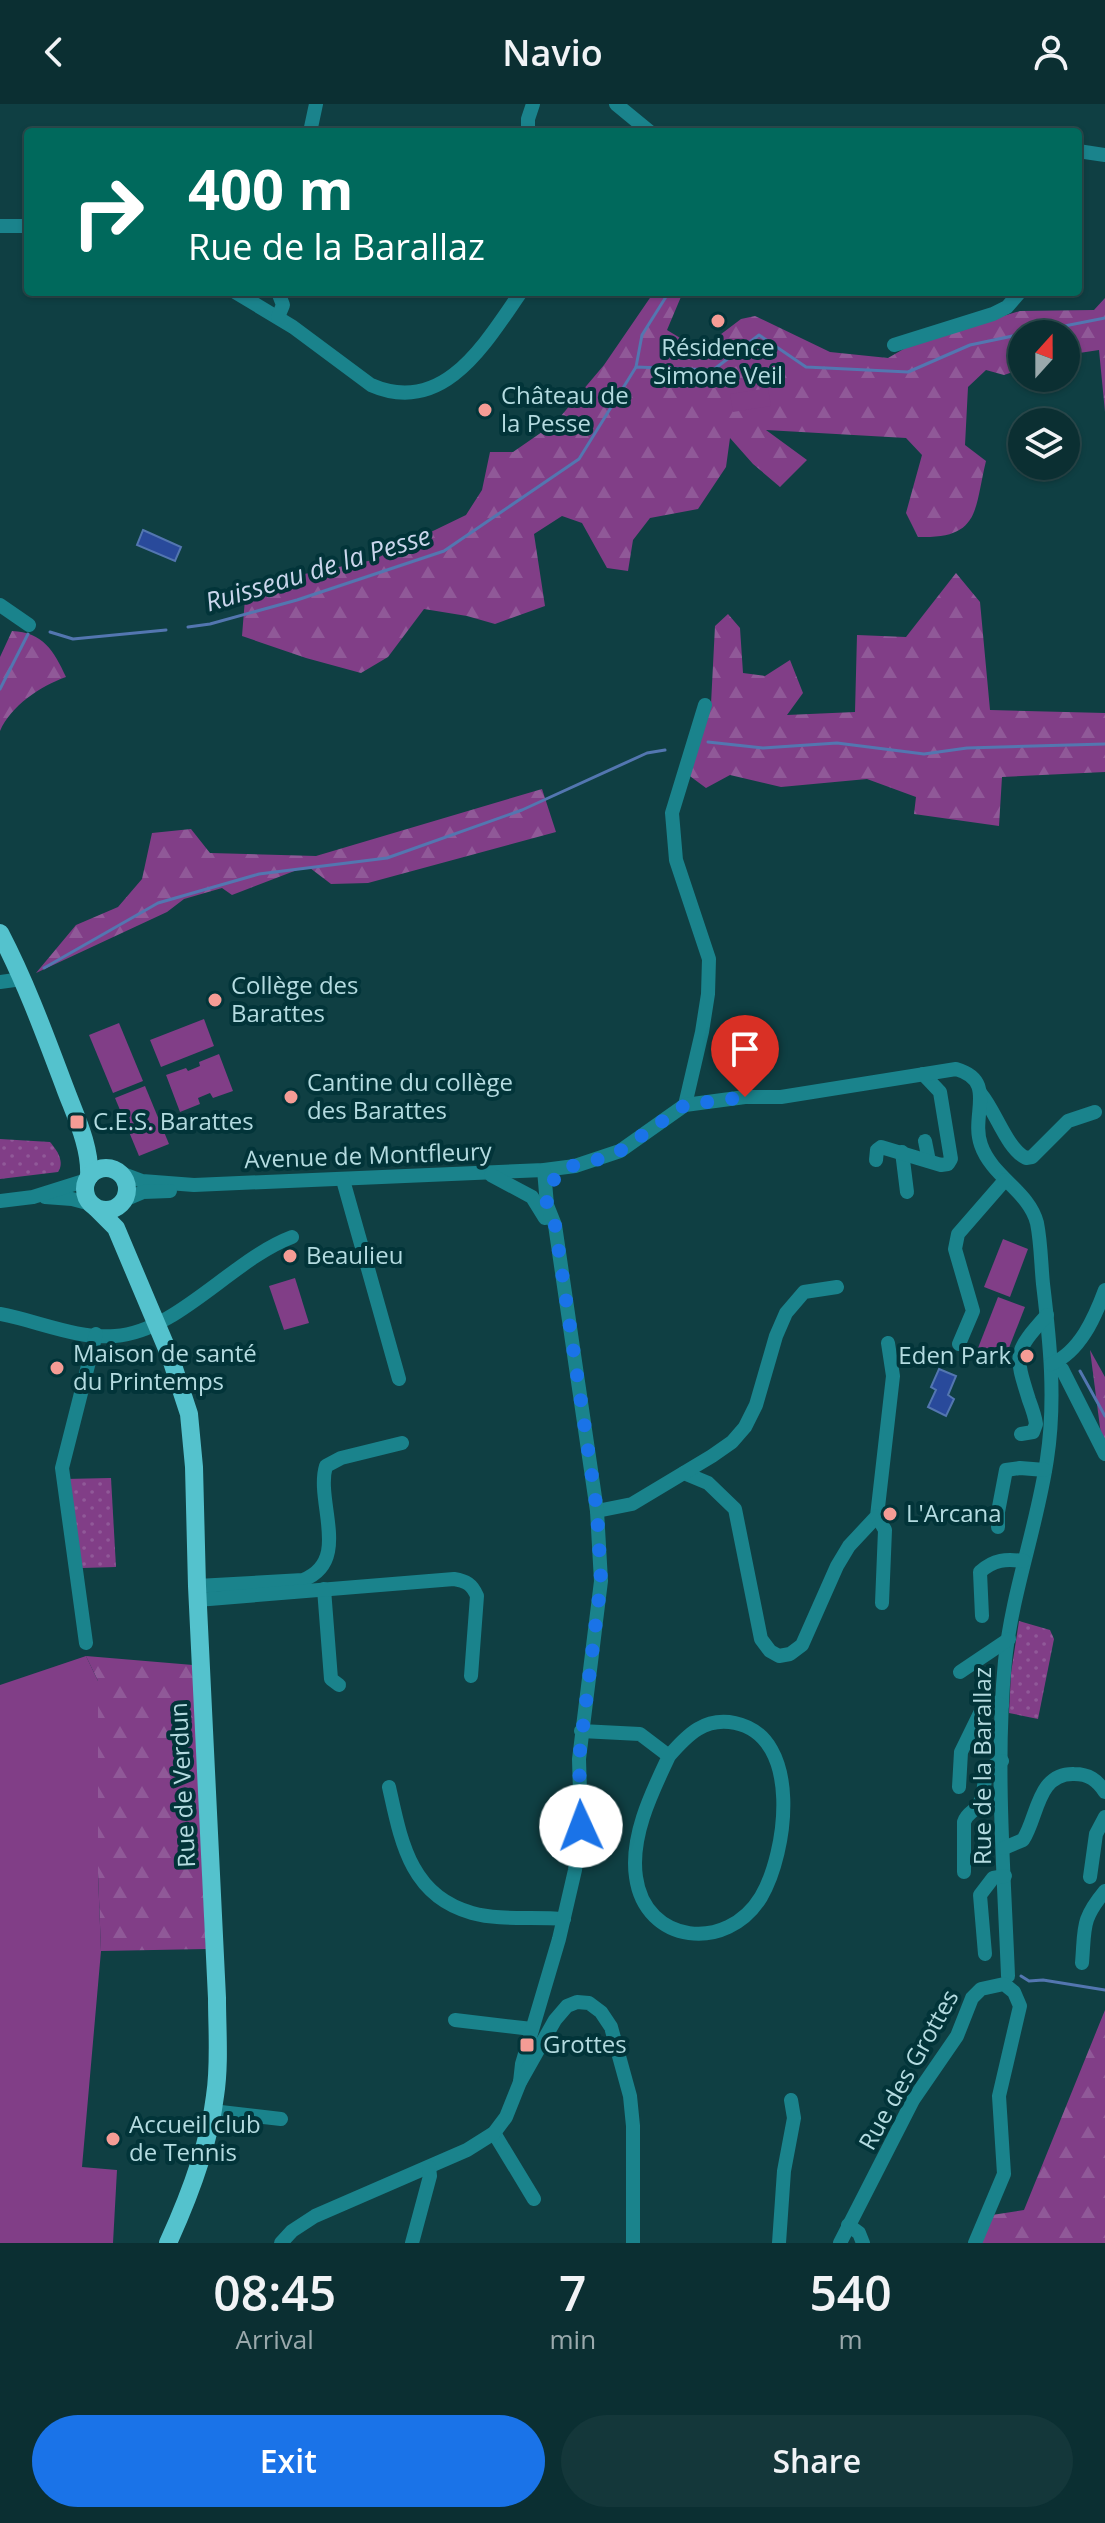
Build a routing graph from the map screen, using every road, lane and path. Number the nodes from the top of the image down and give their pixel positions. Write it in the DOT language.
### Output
graph roads {
  1 [pos="316,104"];
  2 [pos="616,104"];
  3 [pos="528,106"];
  4 [pos="311,128"];
  5 [pos="528,128"];
  6 [pos="645,128"];
  7 [pos="1082,152"];
  8 [pos="1105,157"];
  9 [pos="1082,160"];
  10 [pos="0,226"];
  11 [pos="24,226"];
  12 [pos="242,296"];
  13 [pos="280,296"];
  14 [pos="518,296"];
  15 [pos="1017,296"];
  16 [pos="278,317"];
  17 [pos="894,345"];
  18 [pos="0,605"];
  19 [pos="29,625"];
  20 [pos="705,705"];
  21 [pos="0,933"];
  22 [pos="22,979"];
  23 [pos="0,982"];
  24 [pos="923,1074"];
  25 [pos="981,1094"];
  26 [pos="685,1105"];
  27 [pos="73,1107"];
  28 [pos="1095,1112"];
  29 [pos="925,1141"];
  30 [pos="902,1152"];
  31 [pos="876,1160"];
  32 [pos="929,1161"];
  33 [pos="563,1168"];
  34 [pos="544,1170"];
  35 [pos="116,1171"];
  36 [pos="487,1173"];
  37 [pos="88,1178"];
  38 [pos="343,1180"];
  39 [pos="1005,1180"];
  40 [pos="194,1185"];
  41 [pos="907,1192"];
  42 [pos="539,1194"];
  43 [pos="33,1197"];
  44 [pos="0,1201"];
  45 [pos="122,1202"];
  46 [pos="93,1206"];
  47 [pos="292,1237"];
  48 [pos="837,1287"];
  49 [pos="1105,1290"];
  50 [pos="0,1314"];
  51 [pos="1047,1315"];
  52 [pos="156,1323"];
  53 [pos="96,1334"];
  54 [pos="888,1343"];
  55 [pos="959,1344"];
  56 [pos="1051,1364"];
  57 [pos="399,1379"];
  58 [pos="1021,1434"];
  59 [pos="402,1443"];
  60 [pos="1105,1454"];
  61 [pos="1045,1470"];
  62 [pos="684,1473"];
  63 [pos="597,1511"];
  64 [pos="877,1516"];
  65 [pos="998,1527"];
  66 [pos="1024,1561"];
  67 [pos="324,1589"];
  68 [pos="197,1593"];
  69 [pos="882,1603"];
  70 [pos="982,1616"];
  71 [pos="1009,1639"];
  72 [pos="86,1643"];
  73 [pos="960,1672"];
  74 [pos="471,1676"];
  75 [pos="339,1685"];
  76 [pos="1002,1705"];
  77 [pos="581,1731"];
  78 [pos="669,1756"];
  79 [pos="1002,1761"];
  80 [pos="389,1787"];
  81 [pos="959,1787"];
  82 [pos="1105,1792"];
  83 [pos="1105,1817"];
  84 [pos="1004,1848"];
  85 [pos="964,1872"];
  86 [pos="1005,1876"];
  87 [pos="1090,1877"];
  88 [pos="1105,1891"];
  89 [pos="564,1919"];
  90 [pos="985,1954"];
  91 [pos="1082,1963"];
  92 [pos="1008,1976"];
  93 [pos="455,2020"];
  94 [pos="532,2029"];
  95 [pos="520,2082"];
  96 [pos="791,2100"];
  97 [pos="212,2111"];
  98 [pos="281,2119"];
  99 [pos="494,2133"];
  100 [pos="429,2167"];
  101 [pos="534,2199"];
  102 [pos="848,2225"];
  103 [pos="168,2243"];
  104 [pos="281,2243"];
  105 [pos="412,2243"];
  106 [pos="633,2243"];
  107 [pos="779,2243"];
  108 [pos="840,2243"];
  109 [pos="863,2243"];
  110 [pos="975,2243"];
  1 -- 4 [label="street"];
  2 -- 6 [label="street"];
  3 -- 5 [label="street"];
  7 -- 8 [label="street"];
  8 -- 9 [label="street"];
  10 -- 11 [label="street"];
  12 -- 16 [label="street"];
  13 -- 16 [label="street"];
  14 -- 16 [label="street"];
  15 -- 17 [label="street"];
  18 -- 19 [label="street"];
  20 -- 26 [label="street"];
  21 -- 22 [label="main road"];
  22 -- 23 [label="street"];
  22 -- 27 [label="main road"];
  24 -- 25 [label="street"];
  24 -- 26 [label="street"];
  24 -- 32 [label="street"];
  25 -- 28 [label="street"];
  25 -- 39 [label="street, Rue de la Barallaz"];
  26 -- 33 [label="street"];
  27 -- 35 [label="main road"];
  27 -- 37 [label="main road"];
  29 -- 32 [label="street"];
  30 -- 31 [label="street"];
  30 -- 32 [label="street"];
  30 -- 41 [label="street"];
  33 -- 34 [label="street"];
  33 -- 42 [label="street"];
  34 -- 36 [label="street, Avenue de Montfleury"];
  34 -- 42 [label="street"];
  35 -- 37 [label="main road"];
  35 -- 40 [label="street, Avenue de Montfleury"];
  35 -- 45 [label="main road"];
  36 -- 38 [label="street, Avenue de Montfleury"];
  36 -- 42 [label="street"];
  37 -- 43 [label="street"];
  37 -- 46 [label="main road"];
  38 -- 40 [label="street, Avenue de Montfleury"];
  38 -- 57 [label="street"];
  39 -- 51 [label="street, Rue de la Barallaz"];
  39 -- 55 [label="street"];
  40 -- 45 [label="street, Avenue de Montfleury"];
  42 -- 63 [label="street"];
  43 -- 44 [label="street"];
  43 -- 46 [label="street"];
  45 -- 46 [label="main road"];
  45 -- 52 [label="main road, Rue de Verdun"];
  46 -- 52 [label="main road, Rue de Verdun"];
  47 -- 52 [label="street"];
  48 -- 62 [label="street"];
  49 -- 56 [label="street"];
  50 -- 53 [label="street"];
  51 -- 56 [label="street, Rue de la Barallaz"];
  51 -- 58 [label="street"];
  52 -- 53 [label="street"];
  52 -- 68 [label="main road, Rue de Verdun"];
  53 -- 72 [label="street"];
  54 -- 64 [label="street"];
  56 -- 60 [label="street"];
  56 -- 61 [label="street, Rue de la Barallaz"];
  59 -- 68 [label="street"];
  61 -- 65 [label="street"];
  61 -- 66 [label="street, Rue de la Barallaz"];
  62 -- 63 [label="street"];
  62 -- 64 [label="street"];
  63 -- 77 [label="street"];
  64 -- 69 [label="street"];
  66 -- 70 [label="street"];
  66 -- 71 [label="street, Rue de la Barallaz"];
  67 -- 68 [label="street"];
  67 -- 74 [label="street"];
  67 -- 75 [label="street"];
  68 -- 97 [label="main road, Rue de Verdun"];
  71 -- 73 [label="street"];
  71 -- 76 [label="street, Rue de la Barallaz"];
  76 -- 79 [label="street, Rue de la Barallaz"];
  76 -- 81 [label="street"];
  77 -- 78 [label="street"];
  77 -- 89 [label="street"];
  78 -- 78 [label="street"];
  79 -- 84 [label="street, Rue de la Barallaz"];
  79 -- 85 [label="street"];
  80 -- 89 [label="street"];
  82 -- 84 [label="street"];
  83 -- 87 [label="street"];
  84 -- 86 [label="street, Rue de la Barallaz"];
  86 -- 90 [label="street"];
  86 -- 92 [label="street, Rue de la Barallaz"];
  88 -- 91 [label="street"];
  89 -- 94 [label="street"];
  93 -- 94 [label="street"];
  94 -- 95 [label="street"];
  95 -- 99 [label="street"];
  95 -- 106 [label="street"];
  96 -- 107 [label="street"];
  97 -- 98 [label="street"];
  97 -- 103 [label="main road, Rue de Verdun"];
  99 -- 100 [label="street"];
  99 -- 101 [label="street"];
  100 -- 104 [label="street"];
  100 -- 105 [label="street"];
  102 -- 108 [label="street, Rue des Grottes"];
  102 -- 109 [label="street"];
  102 -- 110 [label="street, Rue des Grottes"];
}
